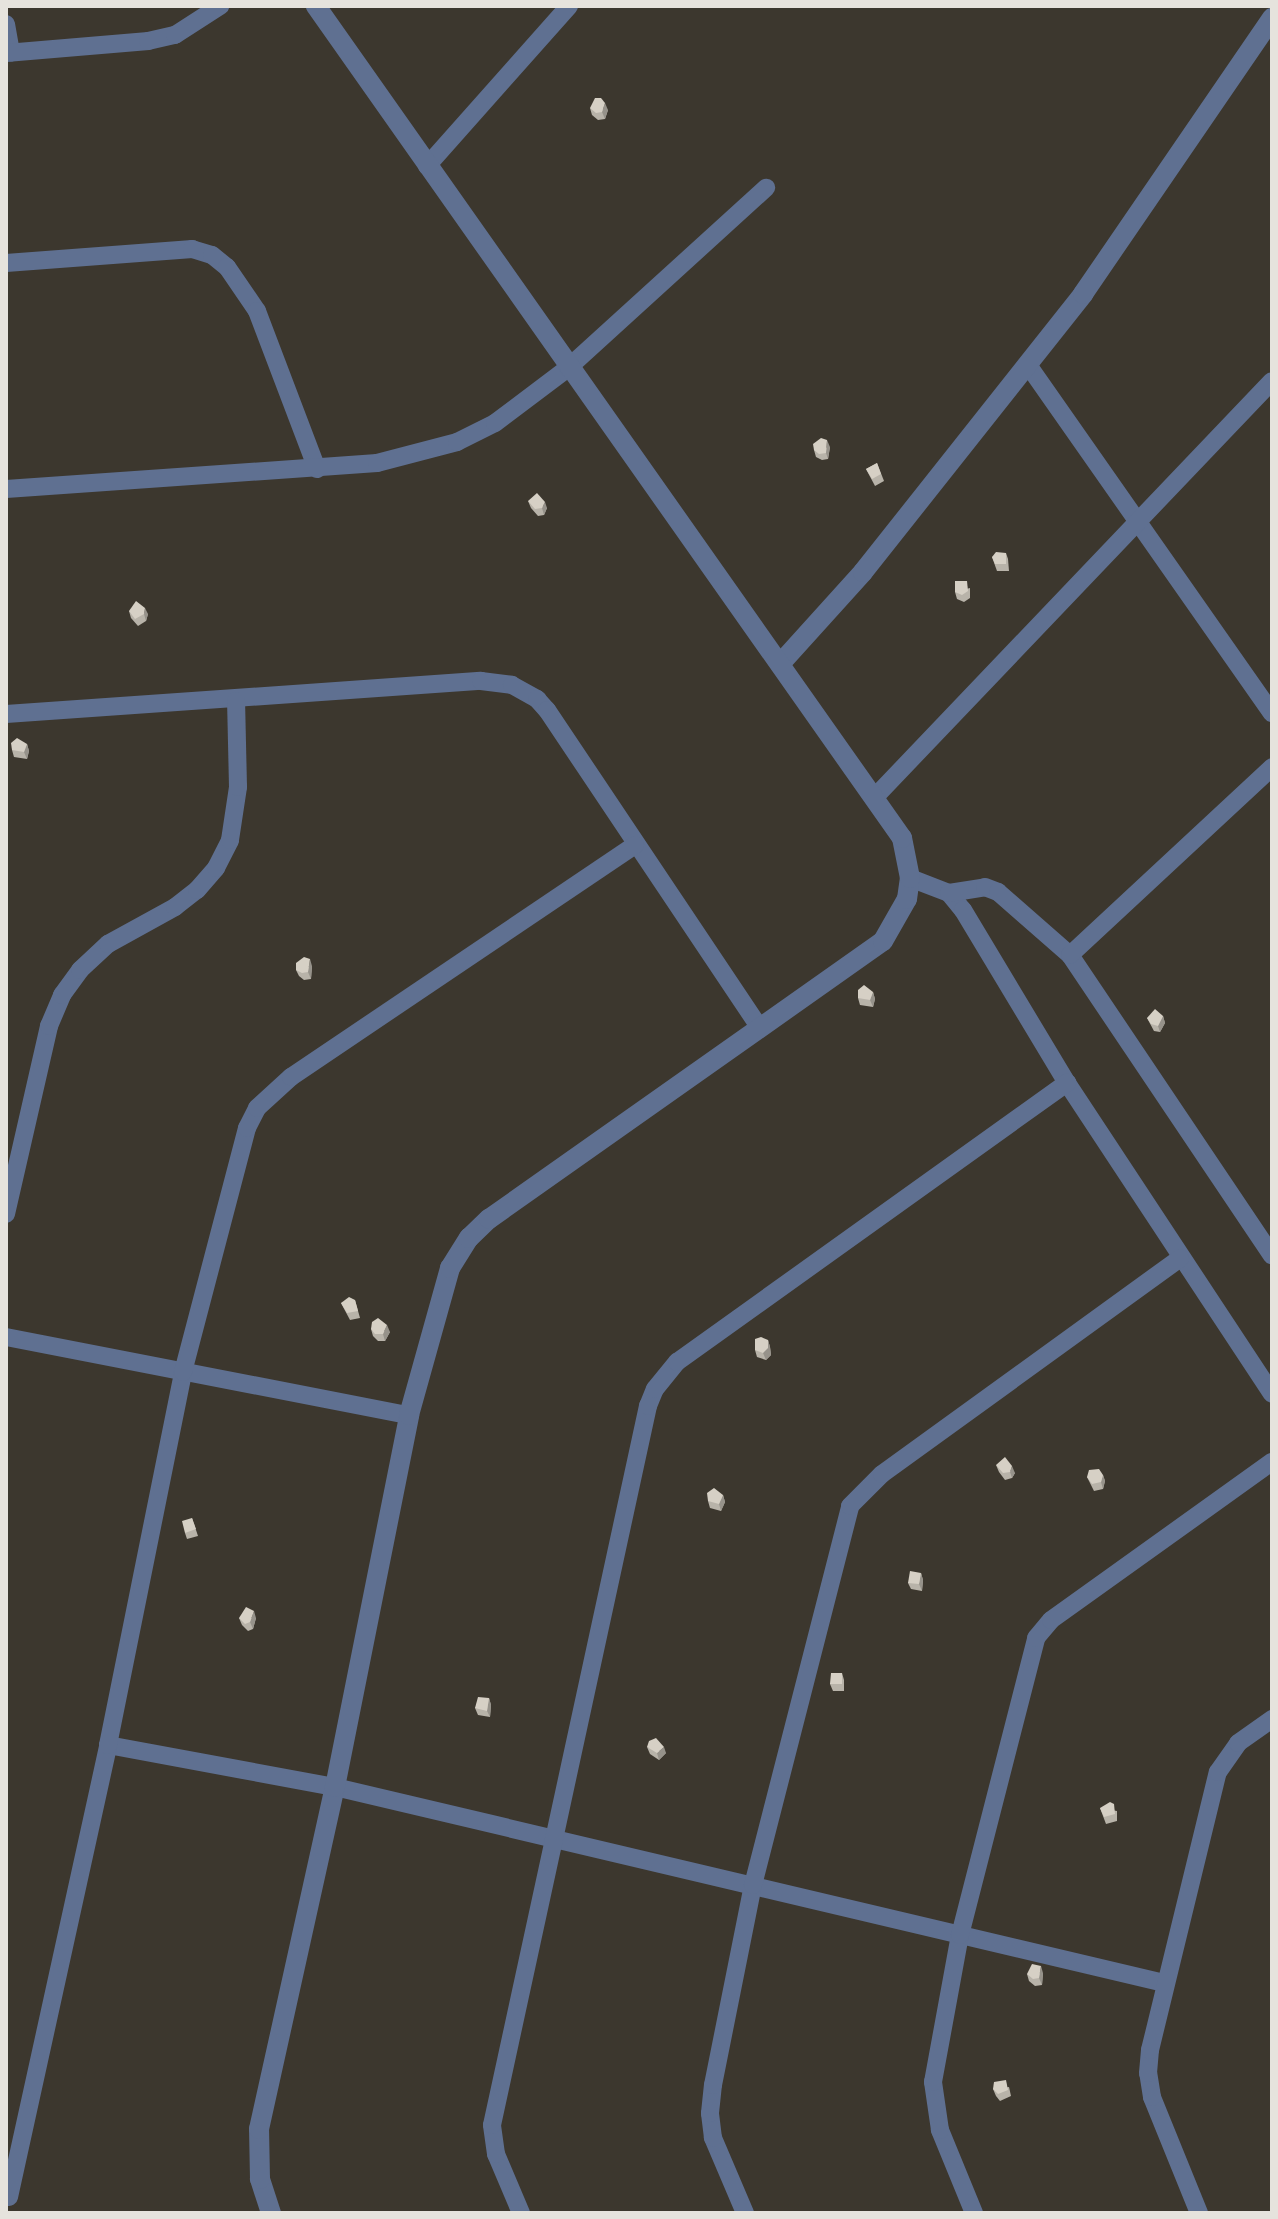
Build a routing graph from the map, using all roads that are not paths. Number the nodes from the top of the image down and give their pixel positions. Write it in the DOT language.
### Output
graph roads {
  1 [pos="220,6"];
  2 [pos="316,6"];
  3 [pos="569,6"];
  4 [pos="1272,18"];
  5 [pos="6,24"];
  6 [pos="8,53"];
  7 [pos="427,166"];
  8 [pos="766,188"];
  9 [pos="6,263"];
  10 [pos="1028,365"];
  11 [pos="568,368"];
  12 [pos="1272,381"];
  13 [pos="317,469"];
  14 [pos="6,489"];
  15 [pos="1138,524"];
  16 [pos="780,664"];
  17 [pos="236,701"];
  18 [pos="1272,713"];
  19 [pos="6,714"];
  20 [pos="1272,767"];
  21 [pos="874,798"];
  22 [pos="635,845"];
  23 [pos="910,878"];
  24 [pos="949,893"];
  25 [pos="1070,955"];
  26 [pos="760,1028"];
  27 [pos="1067,1083"];
  28 [pos="6,1214"];
  29 [pos="1272,1256"];
  30 [pos="1180,1258"];
  31 [pos="6,1337"];
  32 [pos="183,1372"];
  33 [pos="1272,1394"];
  34 [pos="409,1415"];
  35 [pos="1272,1462"];
  36 [pos="1272,1719"];
  37 [pos="108,1745"];
  38 [pos="335,1787"];
  39 [pos="553,1840"];
  40 [pos="753,1885"];
  41 [pos="960,1935"];
  42 [pos="1164,1983"];
  43 [pos="8,2196"];
  44 [pos="22,2213"];
  45 [pos="271,2213"];
  46 [pos="521,2213"];
  47 [pos="745,2213"];
  48 [pos="974,2213"];
  49 [pos="1199,2213"];
  1 -- 6 [label="street"];
  2 -- 7 [label="street"];
  3 -- 7 [label="street"];
  4 -- 10 [label="street"];
  5 -- 6 [label="street"];
  7 -- 11 [label="street"];
  8 -- 11 [label="street"];
  9 -- 13 [label="street"];
  10 -- 15 [label="street"];
  10 -- 16 [label="street"];
  11 -- 13 [label="street"];
  11 -- 16 [label="street"];
  12 -- 15 [label="street"];
  13 -- 14 [label="street"];
  15 -- 18 [label="street"];
  15 -- 21 [label="street"];
  16 -- 21 [label="street"];
  17 -- 19 [label="street"];
  17 -- 22 [label="street"];
  17 -- 28 [label="street"];
  20 -- 25 [label="street"];
  21 -- 23 [label="street"];
  22 -- 26 [label="street"];
  22 -- 32 [label="street"];
  23 -- 24 [label="street"];
  23 -- 26 [label="street"];
  24 -- 25 [label="street"];
  24 -- 27 [label="street"];
  25 -- 29 [label="street"];
  26 -- 34 [label="street"];
  27 -- 30 [label="street"];
  27 -- 39 [label="street"];
  30 -- 33 [label="street"];
  30 -- 40 [label="street"];
  31 -- 32 [label="street"];
  32 -- 34 [label="street"];
  32 -- 37 [label="street"];
  34 -- 38 [label="street"];
  35 -- 41 [label="street"];
  36 -- 42 [label="street"];
  37 -- 38 [label="street"];
  37 -- 43 [label="street"];
  38 -- 39 [label="street"];
  38 -- 45 [label="street"];
  39 -- 40 [label="street"];
  39 -- 46 [label="street"];
  40 -- 41 [label="street"];
  40 -- 47 [label="street"];
  41 -- 42 [label="street"];
  41 -- 48 [label="street"];
  42 -- 49 [label="street"];
  43 -- 44 [label="street"];
}
